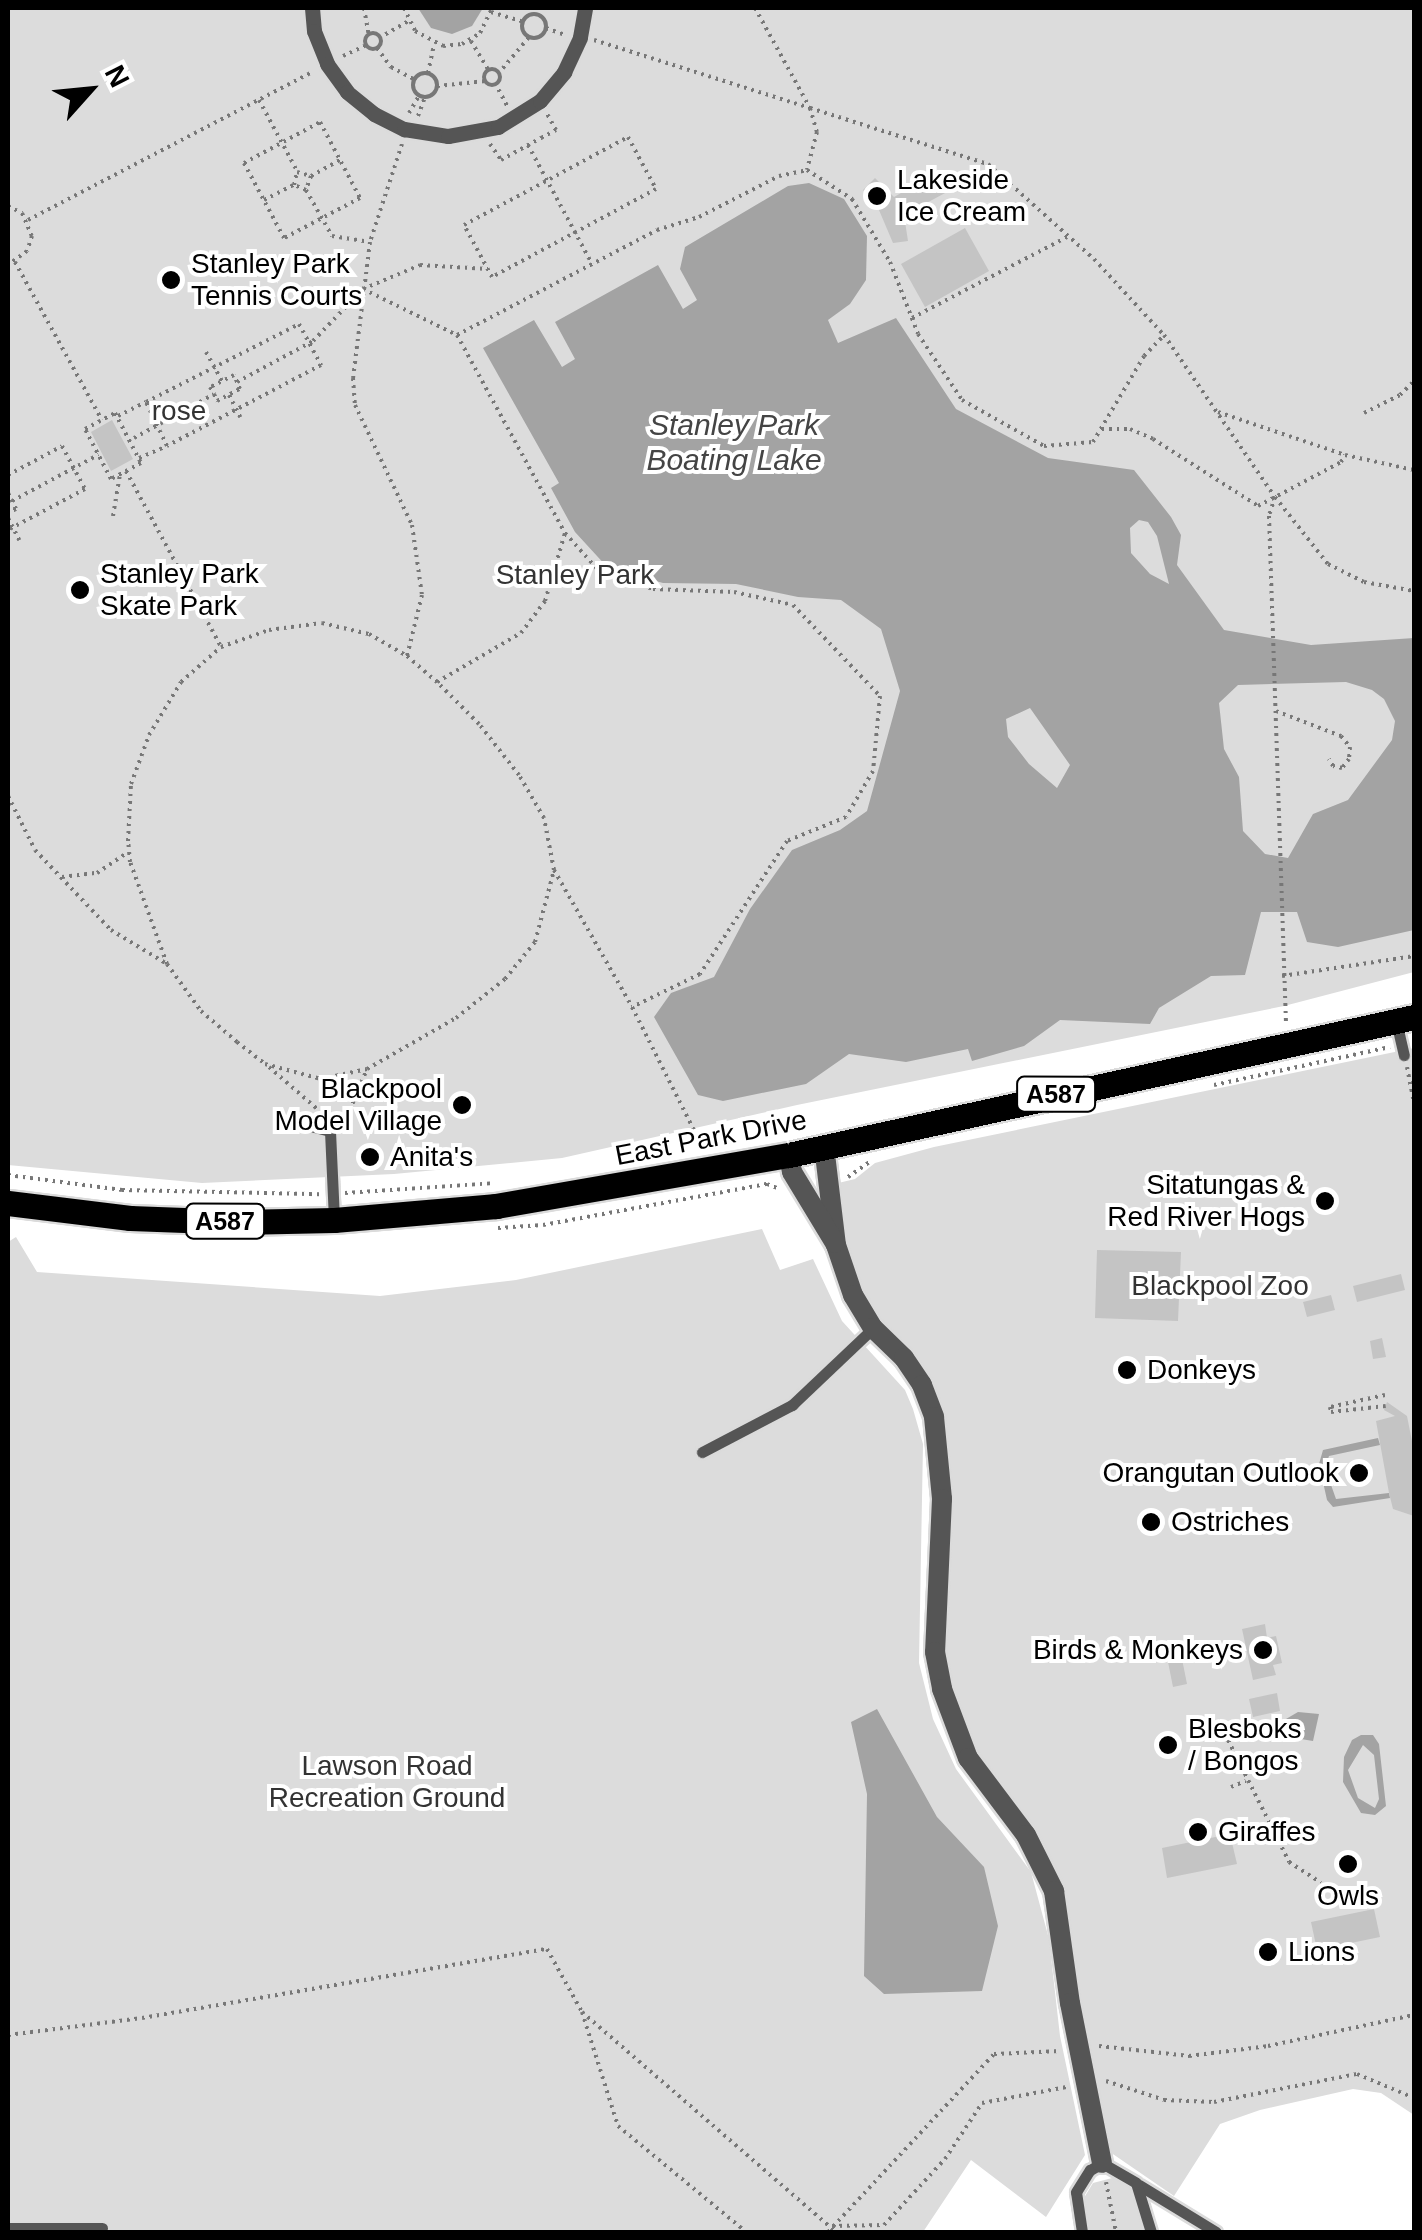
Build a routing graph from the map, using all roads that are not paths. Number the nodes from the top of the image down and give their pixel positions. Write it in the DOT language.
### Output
graph roads {
  1 [pos="312,8"];
  2 [pos="584,8"];
  3 [pos="1405,1018"];
  4 [pos="1399,1051"];
  5 [pos="294,1122"];
  6 [pos="824,1146"];
  7 [pos="788,1155"];
  8 [pos="8,1203"];
  9 [pos="334,1220"];
  10 [pos="836,1245"];
  11 [pos="873,1328"];
  12 [pos="702,1452"];
  13 [pos="1102,2163"];
  14 [pos="1136,2183"];
  15 [pos="8,2228"];
  16 [pos="102,2228"];
  17 [pos="1082,2232"];
  18 [pos="1151,2232"];
  19 [pos="1216,2232"];
  1 -- 2 [label="street"];
  3 -- 4 [label="lane"];
  3 -- 6 [label="main road, East Park Drive / A587"];
  5 -- 9 [label="lane"];
  6 -- 7 [label="main road, East Park Drive / A587"];
  6 -- 10 [label="street"];
  7 -- 9 [label="main road, East Park Drive / A587"];
  7 -- 10 [label="street"];
  8 -- 9 [label="main road, East Park Drive / A587"];
  10 -- 11 [label="street"];
  11 -- 12 [label="lane"];
  11 -- 13 [label="street"];
  13 -- 14 [label="lane"];
  13 -- 17 [label="lane"];
  14 -- 18 [label="lane"];
  14 -- 19 [label="lane"];
  15 -- 16 [label="lane"];
}
